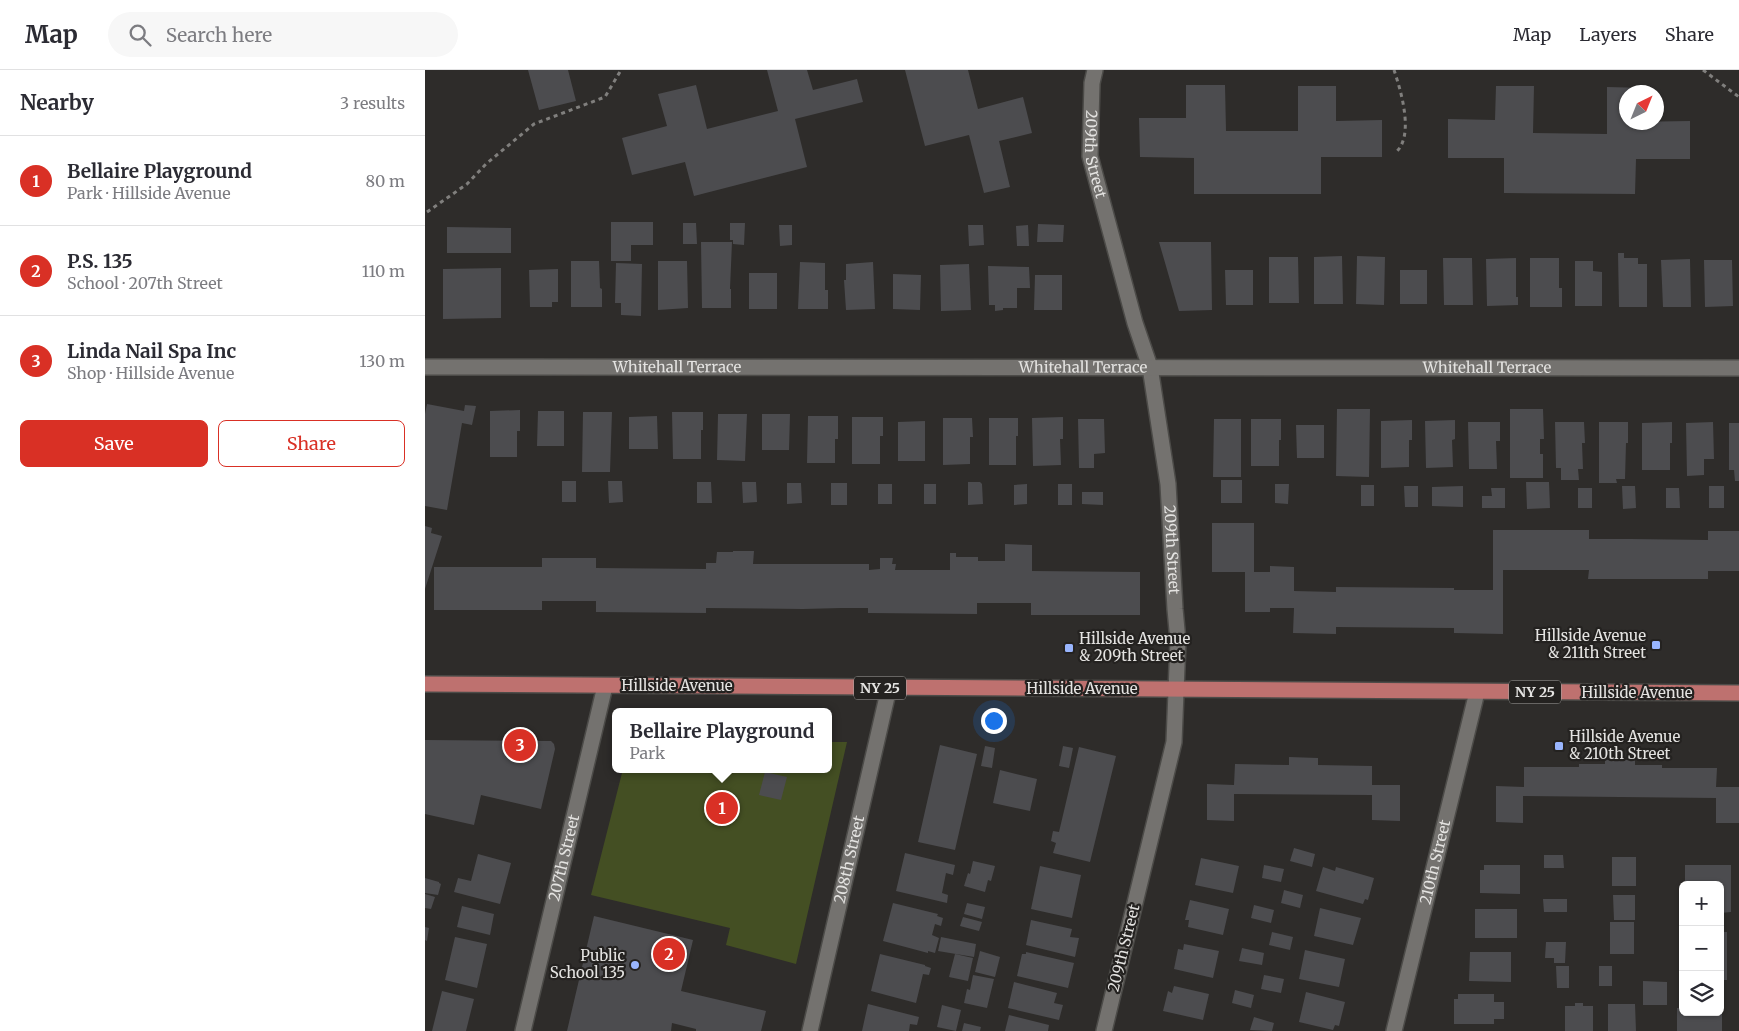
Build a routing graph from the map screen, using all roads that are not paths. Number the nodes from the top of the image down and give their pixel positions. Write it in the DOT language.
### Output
graph roads {
  1 [pos="1095,70"];
  2 [pos="425,367"];
  3 [pos="1150,367"];
  4 [pos="1739,368"];
  5 [pos="425,684"];
  6 [pos="605,686"];
  7 [pos="889,688"];
  8 [pos="1175,690"];
  9 [pos="1477,692"];
  10 [pos="1739,693"];
  11 [pos="523,1031"];
  12 [pos="810,1031"];
  13 [pos="1104,1031"];
  14 [pos="1394,1031"];
  1 -- 3 [label="street, 209th Street"];
  2 -- 3 [label="street, Whitehall Terrace"];
  3 -- 4 [label="street, Whitehall Terrace"];
  3 -- 8 [label="street, 209th Street"];
  5 -- 6 [label="main road, Hillside Avenue / NY 25"];
  6 -- 7 [label="main road, Hillside Avenue / NY 25"];
  6 -- 11 [label="street, 207th Street"];
  7 -- 8 [label="main road, Hillside Avenue / NY 25"];
  7 -- 12 [label="street, 208th Street"];
  8 -- 9 [label="main road, Hillside Avenue / NY 25"];
  8 -- 13 [label="street, 209th Street"];
  9 -- 10 [label="main road, Hillside Avenue / NY 25"];
  9 -- 14 [label="street, 210th Street"];
}
